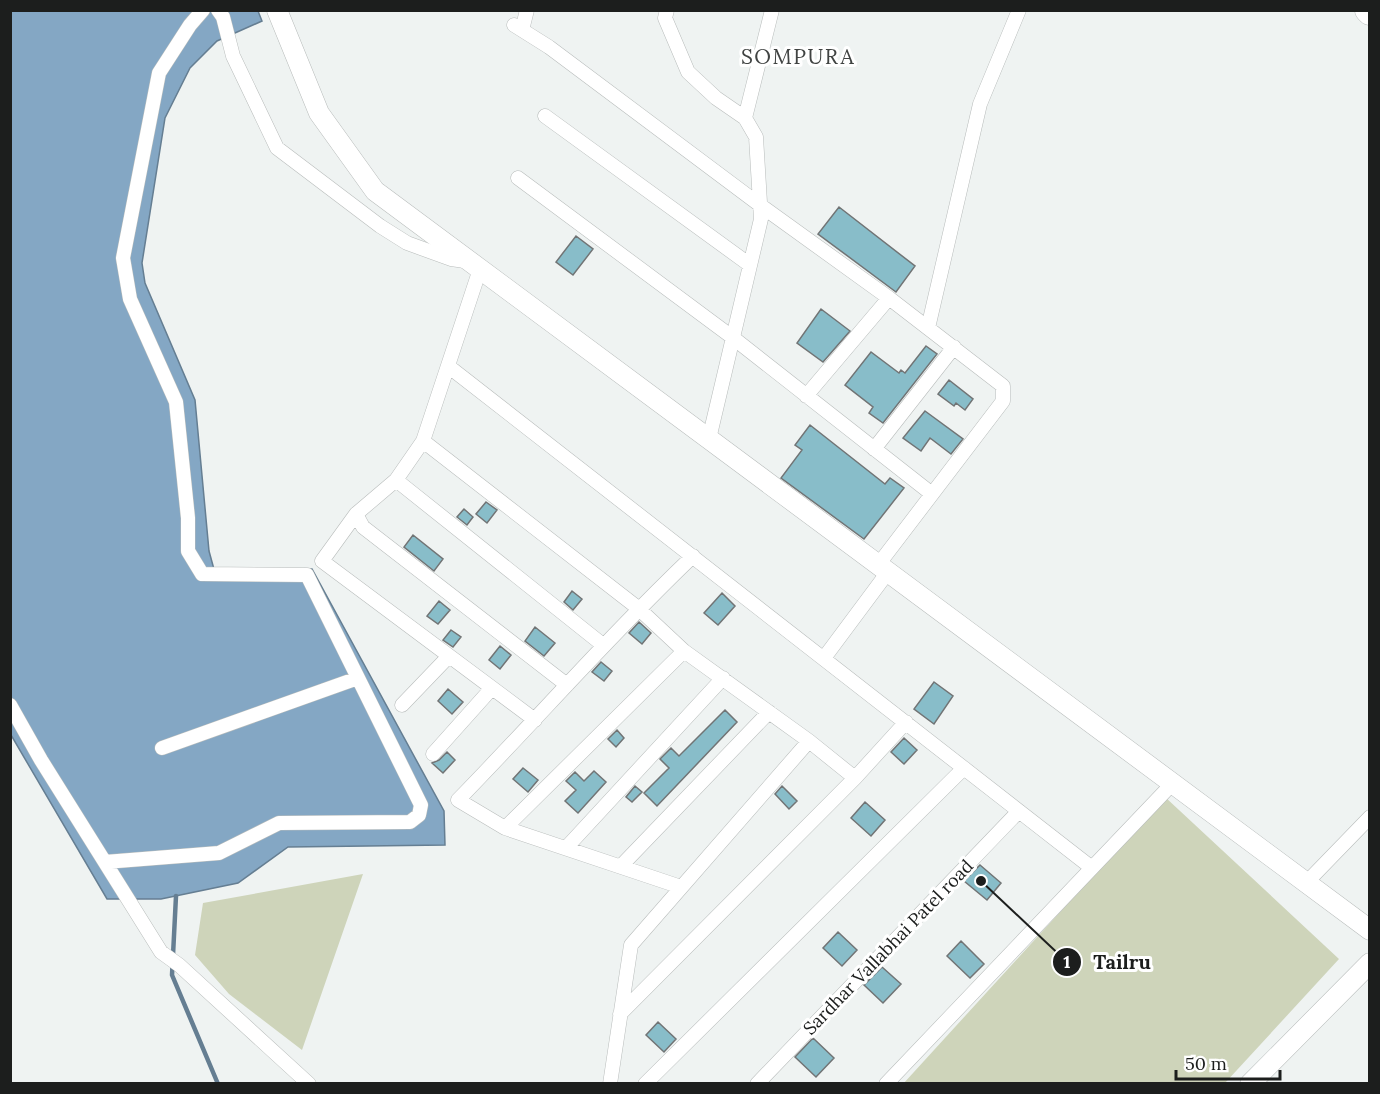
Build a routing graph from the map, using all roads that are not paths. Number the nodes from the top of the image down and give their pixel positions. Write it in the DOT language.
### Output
graph roads {
  1 [pos="203,10"];
  2 [pos="218,10"];
  3 [pos="277,10"];
  4 [pos="527,10"];
  5 [pos="667,10"];
  6 [pos="772,10"];
  7 [pos="1018,12"];
  8 [pos="545,116"];
  9 [pos="745,118"];
  10 [pos="518,178"];
  11 [pos="760,205"];
  12 [pos="475,265"];
  13 [pos="750,265"];
  14 [pos="890,298"];
  15 [pos="928,328"];
  16 [pos="732,337"];
  17 [pos="954,347"];
  18 [pos="448,366"];
  19 [pos="806,396"];
  20 [pos="710,440"];
  21 [pos="423,441"];
  22 [pos="874,449"];
  23 [pos="396,480"];
  24 [pos="932,494"];
  25 [pos="356,514"];
  26 [pos="693,556"];
  27 [pos="883,569"];
  28 [pos="638,608"];
  29 [pos="603,645"];
  30 [pos="684,651"];
  31 [pos="448,656"];
  32 [pos="824,658"];
  33 [pos="358,678"];
  34 [pos="723,678"];
  35 [pos="567,685"];
  36 [pos="492,688"];
  37 [pos="10,705"];
  38 [pos="402,705"];
  39 [pos="769,712"];
  40 [pos="535,720"];
  41 [pos="906,722"];
  42 [pos="809,741"];
  43 [pos="162,748"];
  44 [pos="433,754"];
  45 [pos="964,768"];
  46 [pos="855,778"];
  47 [pos="1172,784"];
  48 [pos="1019,811"];
  49 [pos="1370,817"];
  50 [pos="505,828"];
  51 [pos="566,848"];
  52 [pos="105,862"];
  53 [pos="621,866"];
  54 [pos="1092,868"];
  55 [pos="1306,883"];
  56 [pos="681,887"];
  57 [pos="1370,930"];
  58 [pos="1370,963"];
  59 [pos="620,1014"];
  60 [pos="309,1083"];
  61 [pos="610,1083"];
  62 [pos="645,1083"];
  63 [pos="757,1083"];
  64 [pos="886,1083"];
  65 [pos="1251,1083"];
  1 -- 33 [label="street"];
  2 -- 12 [label="street"];
  3 -- 12 [label="street"];
  4 -- 11 [label="street"];
  5 -- 9 [label="street"];
  6 -- 9 [label="street"];
  7 -- 15 [label="street"];
  8 -- 13 [label="street"];
  9 -- 11 [label="street"];
  10 -- 16 [label="street"];
  11 -- 13 [label="street"];
  11 -- 14 [label="street"];
  12 -- 18 [label="street"];
  12 -- 20 [label="street"];
  13 -- 16 [label="street"];
  14 -- 15 [label="street"];
  14 -- 19 [label="street"];
  15 -- 17 [label="street"];
  16 -- 19 [label="street"];
  16 -- 20 [label="street"];
  17 -- 22 [label="street"];
  17 -- 24 [label="street"];
  18 -- 21 [label="street"];
  18 -- 26 [label="street"];
  19 -- 22 [label="street"];
  20 -- 27 [label="street"];
  21 -- 23 [label="street"];
  21 -- 28 [label="street"];
  22 -- 24 [label="street"];
  23 -- 25 [label="street"];
  23 -- 29 [label="street"];
  24 -- 27 [label="street"];
  25 -- 31 [label="street"];
  25 -- 35 [label="street"];
  26 -- 28 [label="street"];
  26 -- 32 [label="street"];
  27 -- 32 [label="street"];
  27 -- 47 [label="street"];
  28 -- 29 [label="street"];
  28 -- 30 [label="street"];
  29 -- 35 [label="street"];
  30 -- 34 [label="street"];
  30 -- 50 [label="street"];
  31 -- 36 [label="street"];
  31 -- 38 [label="street"];
  32 -- 41 [label="street"];
  33 -- 43 [label="street"];
  33 -- 52 [label="street"];
  34 -- 39 [label="street"];
  34 -- 51 [label="street"];
  35 -- 40 [label="street"];
  36 -- 40 [label="street"];
  36 -- 44 [label="street"];
  37 -- 52 [label="street"];
  39 -- 42 [label="street"];
  39 -- 53 [label="street"];
  40 -- 50 [label="street"];
  41 -- 45 [label="street"];
  41 -- 46 [label="street"];
  42 -- 46 [label="street"];
  42 -- 56 [label="street"];
  45 -- 48 [label="street"];
  45 -- 62 [label="street"];
  46 -- 59 [label="street"];
  47 -- 54 [label="street"];
  47 -- 55 [label="street"];
  48 -- 54 [label="street"];
  48 -- 63 [label="street, Sardhar Vallabhai Patel road"];
  49 -- 55 [label="street"];
  50 -- 51 [label="street"];
  51 -- 53 [label="street"];
  52 -- 60 [label="street"];
  53 -- 56 [label="street"];
  54 -- 64 [label="street"];
  55 -- 57 [label="street"];
  56 -- 59 [label="street"];
  58 -- 65 [label="street"];
  59 -- 61 [label="street"];
}
